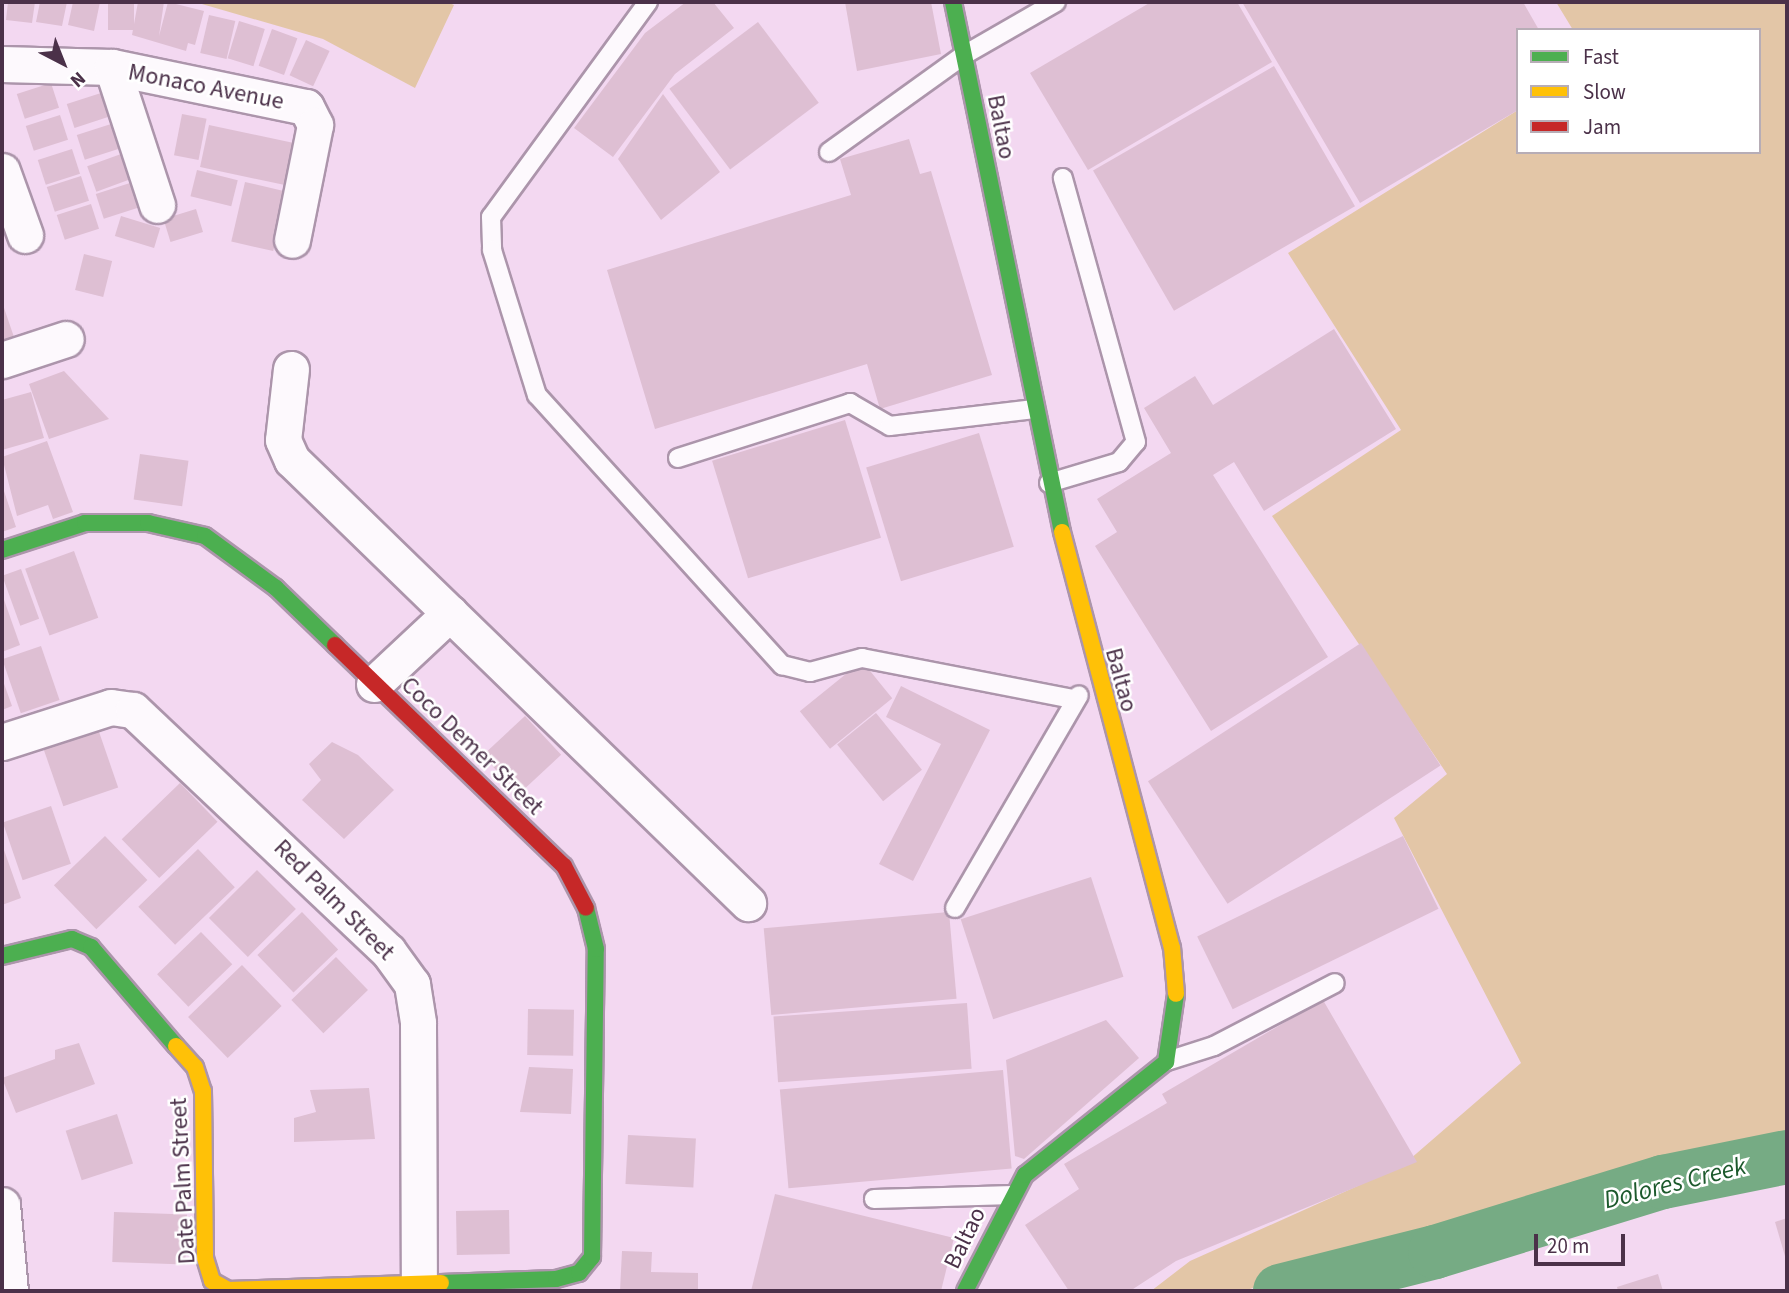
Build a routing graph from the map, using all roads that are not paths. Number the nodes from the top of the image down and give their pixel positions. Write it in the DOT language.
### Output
graph roads {
  1 [pos="648,2"];
  2 [pos="953,2"];
  3 [pos="1056,2"];
  4 [pos="964,55"];
  5 [pos="2,64"];
  6 [pos="111,68"];
  7 [pos="829,152"];
  8 [pos="2,171"];
  9 [pos="1063,178"];
  10 [pos="157,205"];
  11 [pos="24,235"];
  12 [pos="292,240"];
  13 [pos="66,339"];
  14 [pos="2,360"];
  15 [pos="291,369"];
  16 [pos="1034,409"];
  17 [pos="678,458"];
  18 [pos="1049,483"];
  19 [pos="2,550"];
  20 [pos="450,613"];
  21 [pos="374,684"];
  22 [pos="1098,685"];
  23 [pos="1072,699"];
  24 [pos="2,742"];
  25 [pos="748,903"];
  26 [pos="956,908"];
  27 [pos="2,956"];
  28 [pos="1335,984"];
  29 [pos="1166,1062"];
  30 [pos="1013,1195"];
  31 [pos="874,1199"];
  32 [pos="2,1205"];
  33 [pos="592,1257"];
  34 [pos="419,1282"];
  35 [pos="7,1287"];
  36 [pos="965,1291"];
  1 -- 23 [label="lane"];
  2 -- 4 [label="street, Baltao"];
  3 -- 4 [label="lane"];
  4 -- 7 [label="lane"];
  4 -- 16 [label="street, Baltao"];
  5 -- 6 [label="street, Monaco Avenue"];
  6 -- 10 [label="street"];
  6 -- 12 [label="street, Monaco Avenue"];
  8 -- 11 [label="street"];
  9 -- 18 [label="lane"];
  13 -- 14 [label="street"];
  15 -- 20 [label="street"];
  16 -- 17 [label="lane"];
  16 -- 18 [label="street, Baltao"];
  18 -- 22 [label="street, Baltao"];
  19 -- 21 [label="street, Coco Demer Street"];
  20 -- 21 [label="street"];
  20 -- 25 [label="street"];
  21 -- 33 [label="street, Coco Demer Street"];
  22 -- 23 [label="lane"];
  22 -- 29 [label="street, Baltao"];
  23 -- 26 [label="lane"];
  24 -- 34 [label="street, Red Palm Street"];
  27 -- 34 [label="street, Date Palm Street"];
  28 -- 29 [label="lane"];
  29 -- 30 [label="street, Baltao"];
  30 -- 31 [label="lane"];
  30 -- 36 [label="street, Baltao"];
  32 -- 35 [label="street"];
  33 -- 34 [label="street, Date Palm Street"];
}
